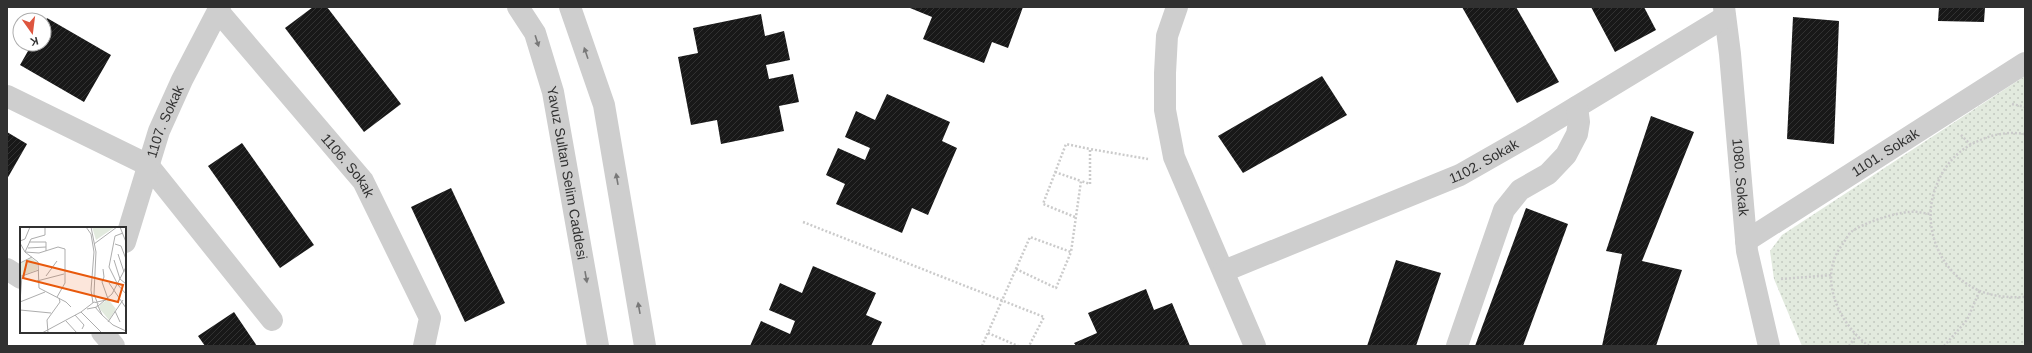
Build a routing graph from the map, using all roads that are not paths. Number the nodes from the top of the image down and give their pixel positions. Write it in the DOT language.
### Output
graph roads {
  1 [pos="518,7"];
  2 [pos="570,7"];
  3 [pos="1177,7"];
  4 [pos="219,9"];
  5 [pos="1725,12"];
  6 [pos="2025,63"];
  7 [pos="7,96"];
  8 [pos="1577,107"];
  9 [pos="148,165"];
  10 [pos="126,239"];
  11 [pos="1746,241"];
  12 [pos="7,268"];
  13 [pos="1224,271"];
  14 [pos="20,277"];
  15 [pos="272,320"];
  16 [pos="102,333"];
  17 [pos="103,333"];
  18 [pos="98,346"];
  19 [pos="114,346"];
  20 [pos="424,346"];
  21 [pos="598,346"];
  22 [pos="645,346"];
  23 [pos="1255,346"];
  24 [pos="1457,346"];
  25 [pos="1769,346"];
  1 -- 21 [label="street, Yavuz Sultan Selim Caddesi, one-way"];
  22 -- 2 [label="street, one-way"];
  3 -- 13 [label="street"];
  4 -- 9 [label="street, 1107. Sokak"];
  4 -- 20 [label="street, 1106. Sokak"];
  5 -- 8 [label="street, 1102. Sokak"];
  5 -- 11 [label="street, 1080. Sokak"];
  6 -- 11 [label="street, 1101. Sokak"];
  7 -- 9 [label="street"];
  8 -- 13 [label="street, 1102. Sokak"];
  8 -- 24 [label="street"];
  9 -- 10 [label="street, 1107. Sokak"];
  9 -- 15 [label="street"];
  11 -- 25 [label="street, 1080. Sokak"];
  12 -- 14 [label="street"];
  13 -- 23 [label="street"];
  16 -- 18 [label="street"];
  17 -- 19 [label="street"];
}
